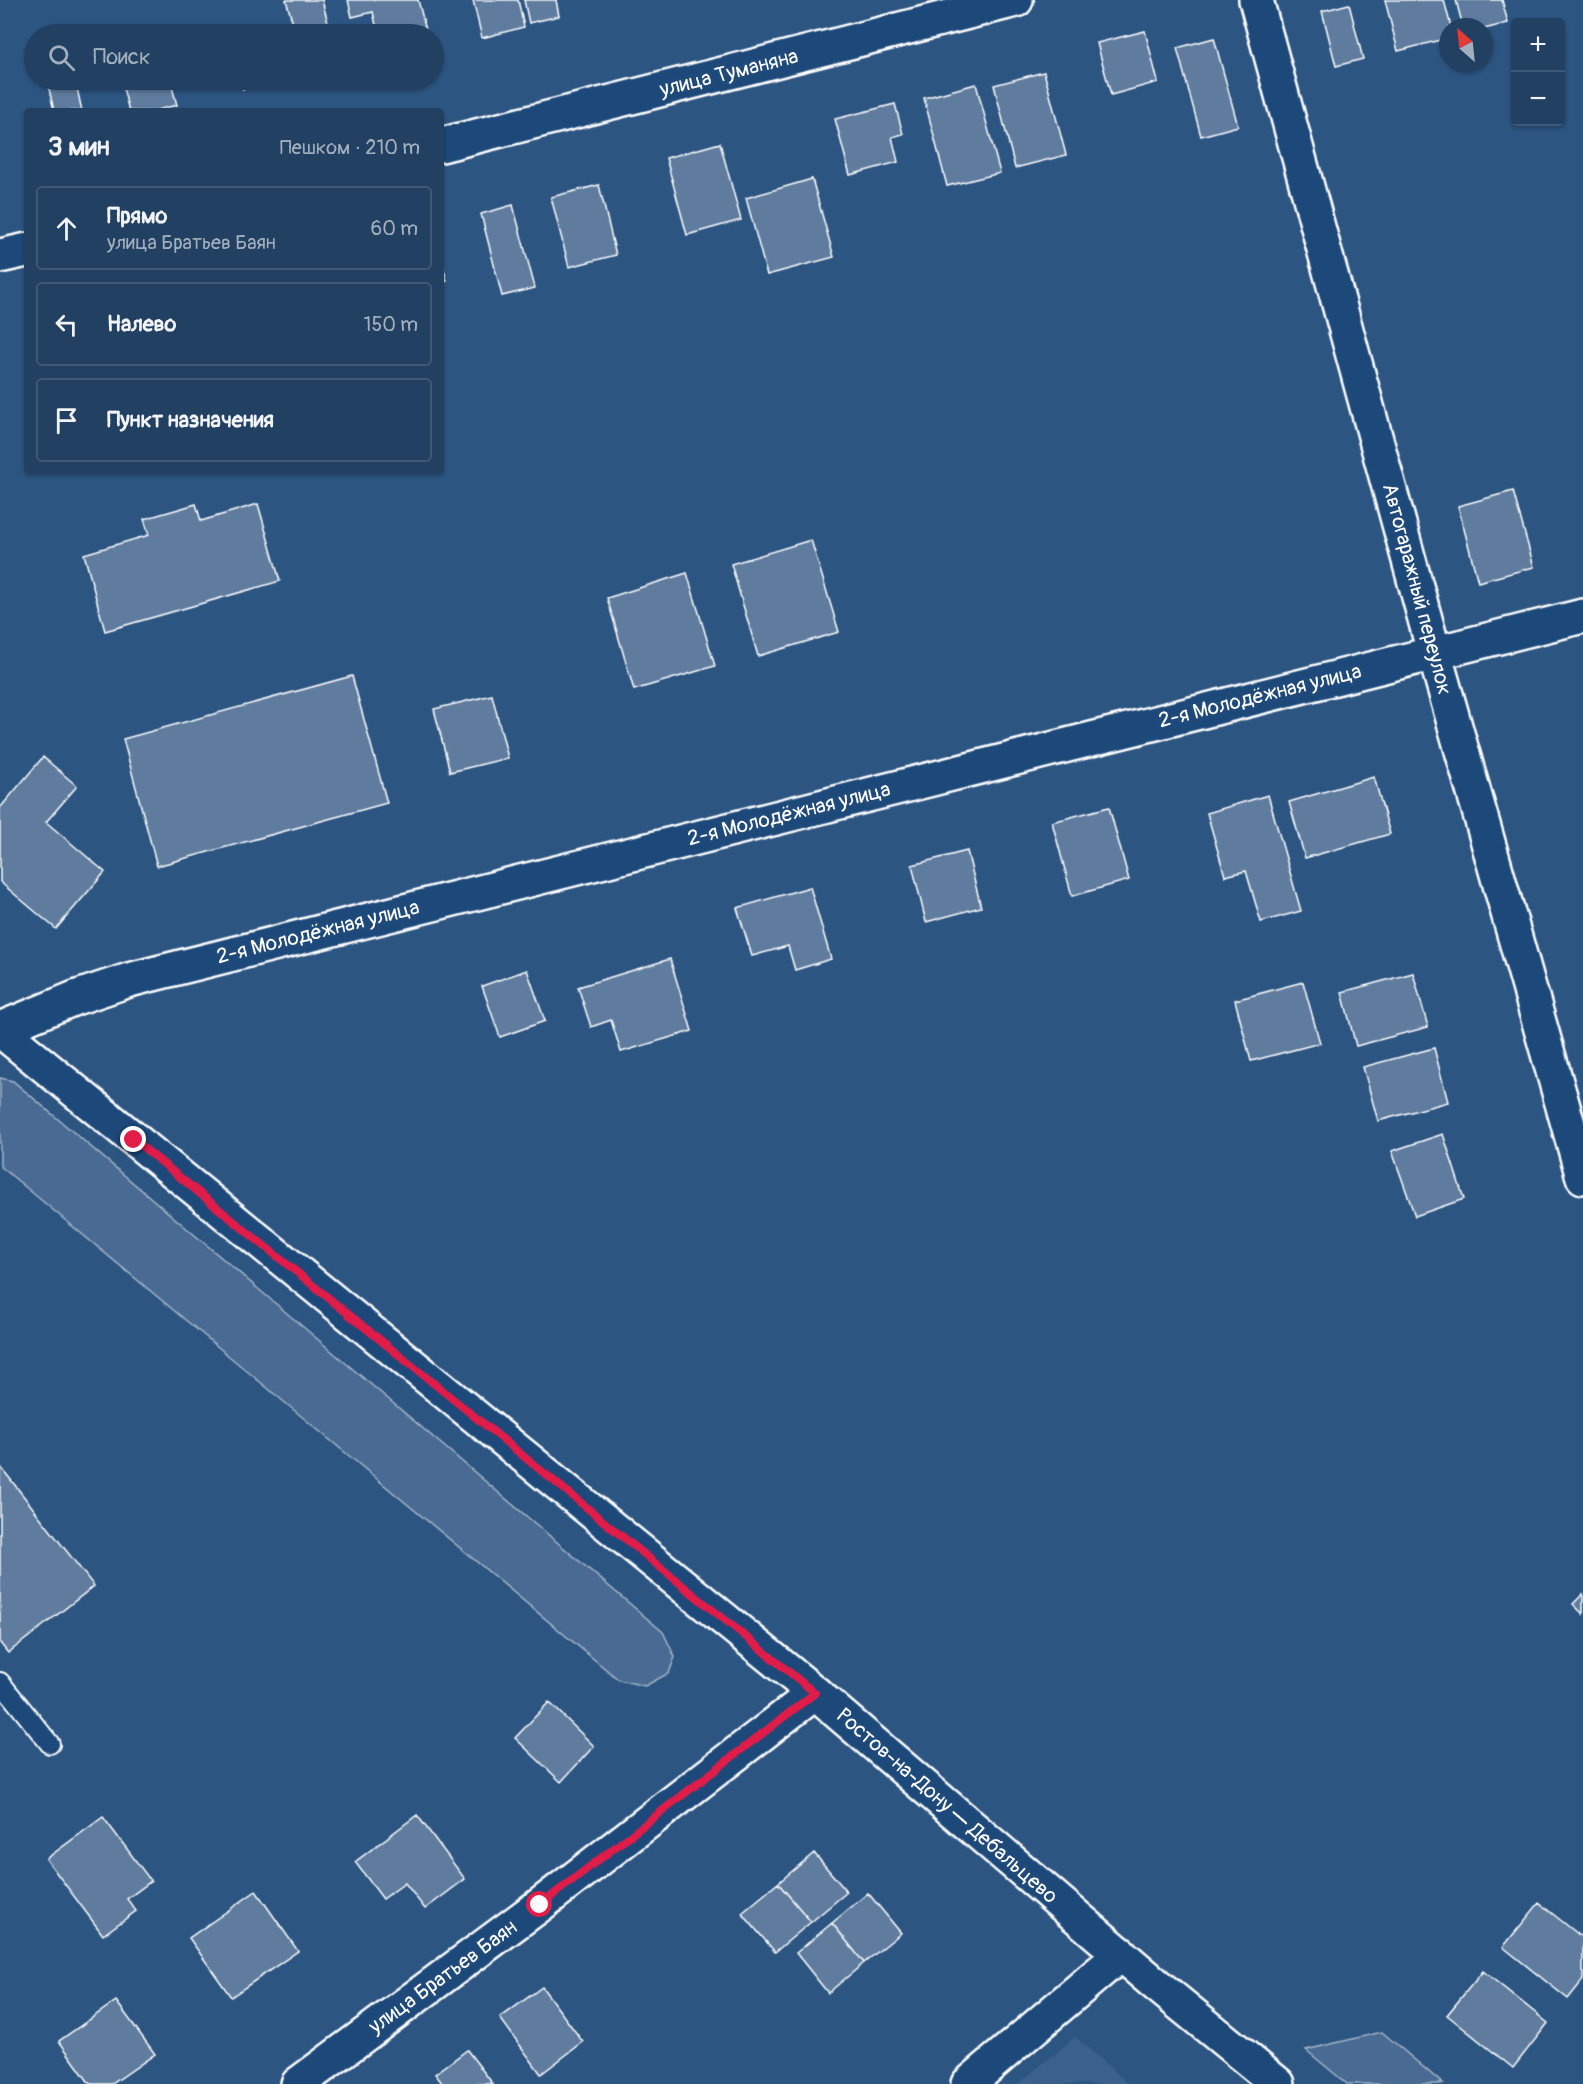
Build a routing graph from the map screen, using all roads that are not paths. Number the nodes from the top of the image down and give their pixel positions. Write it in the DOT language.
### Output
graph roads {
  1 [pos="1016,0"];
  2 [pos="1256,0"];
  3 [pos="444,144"];
  4 [pos="24,250"];
  5 [pos="0,256"];
  6 [pos="1583,616"];
  7 [pos="1434,652"];
  8 [pos="0,1029"];
  9 [pos="1583,1177"];
  10 [pos="0,1682"];
  11 [pos="815,1693"];
  12 [pos="50,1744"];
  13 [pos="1121,1954"];
  14 [pos="298,2084"];
  15 [pos="968,2084"];
  16 [pos="1278,2084"];
  1 -- 3 [label="street, улица Туманяна"];
  2 -- 7 [label="street, Автогаражный переулок"];
  4 -- 5 [label="street"];
  6 -- 7 [label="street, 2-я Молодёжная улица"];
  7 -- 8 [label="street, 2-я Молодёжная улица"];
  7 -- 9 [label="street, Автогаражный переулок"];
  8 -- 11 [label="street, Ростов-на-Дону — Дебальцево"];
  10 -- 12 [label="lane"];
  11 -- 13 [label="street, Ростов-на-Дону — Дебальцево"];
  11 -- 14 [label="street, улица Братьев Баян"];
  13 -- 15 [label="street"];
  13 -- 16 [label="street, Ростов-на-Дону — Дебальцево"];
}
